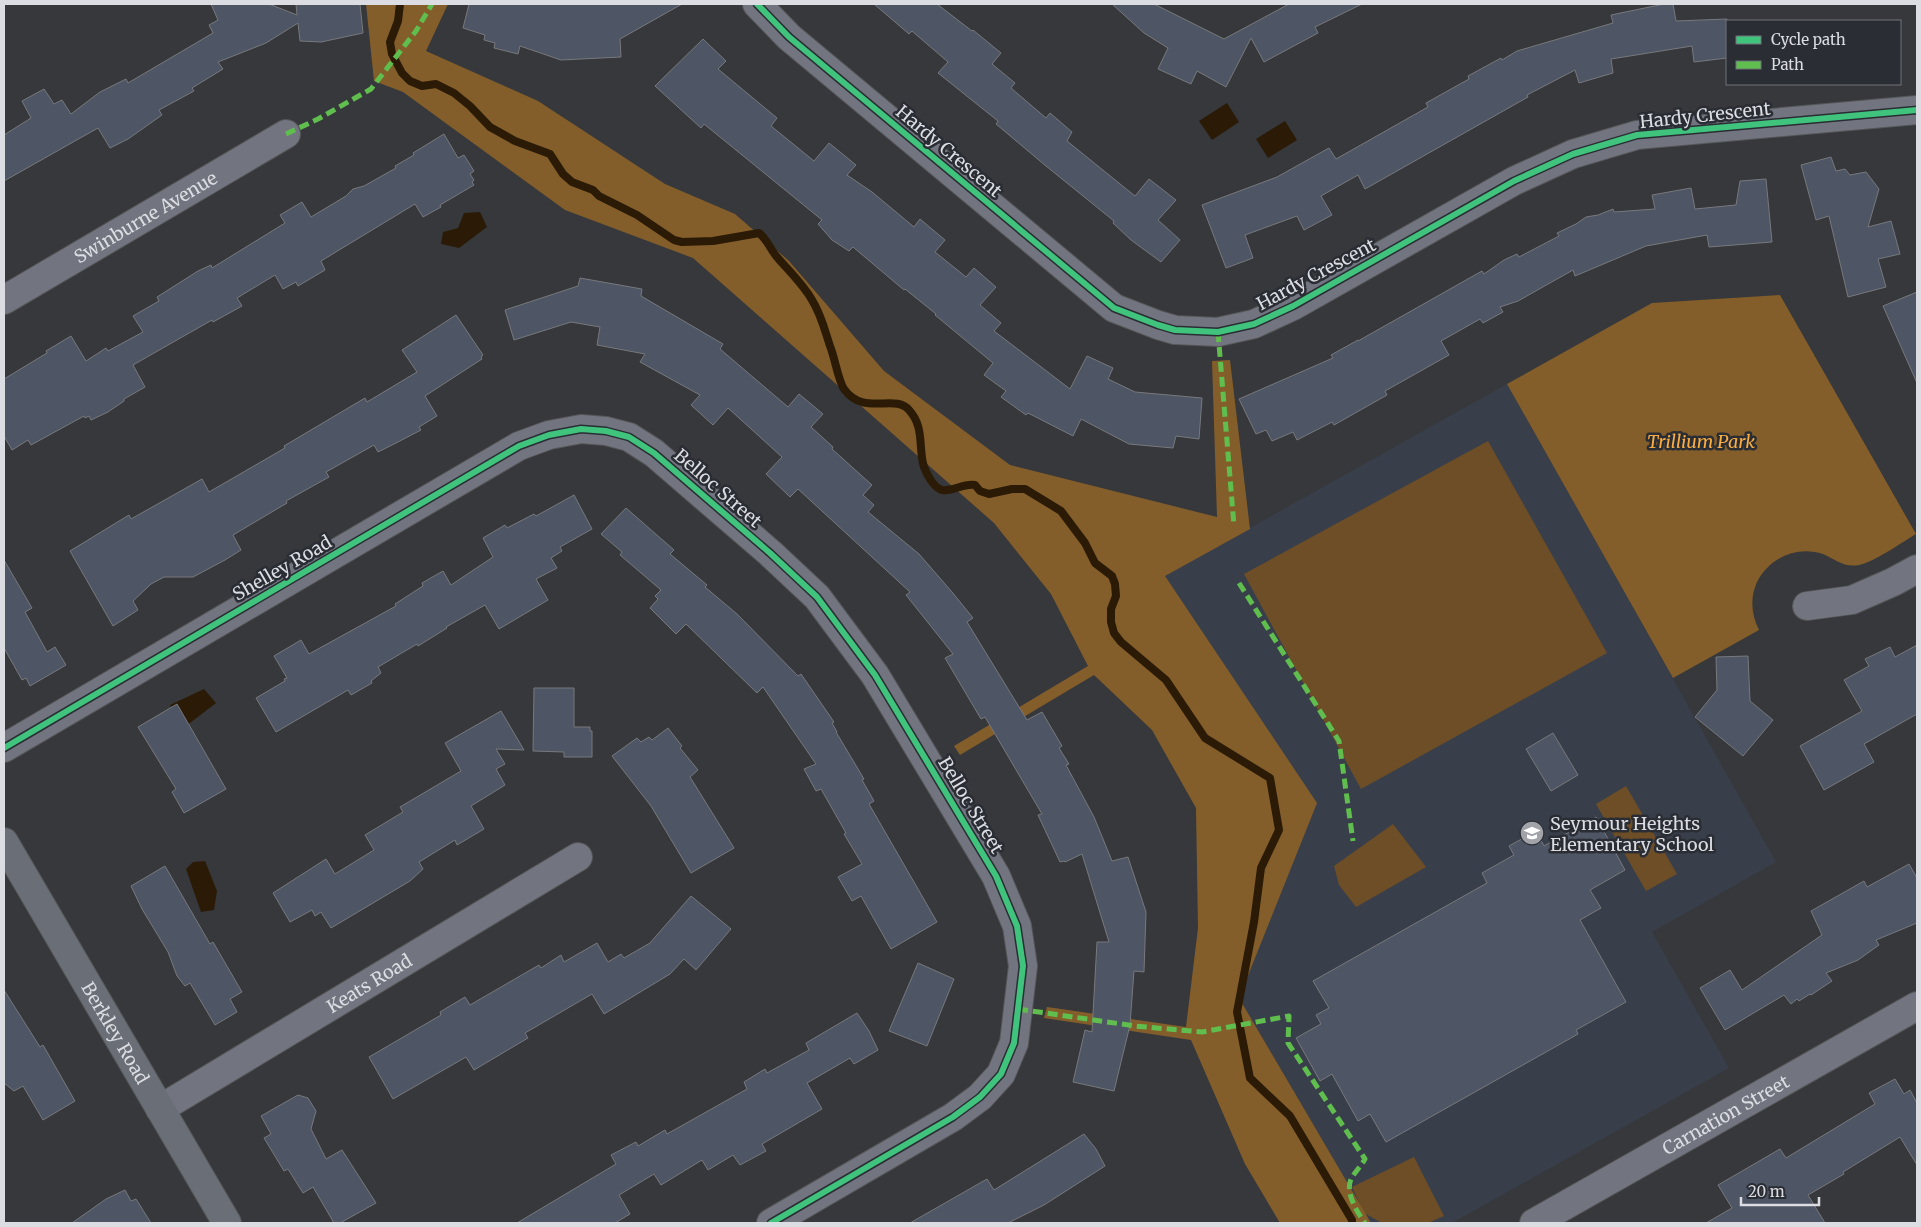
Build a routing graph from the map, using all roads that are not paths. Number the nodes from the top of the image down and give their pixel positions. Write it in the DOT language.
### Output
graph roads {
  1 [pos="757,4"];
  2 [pos="1917,110"];
  3 [pos="286,134"];
  4 [pos="4,300"];
  5 [pos="581,429"];
  6 [pos="1917,568"];
  7 [pos="1807,606"];
  8 [pos="4,748"];
  9 [pos="4,842"];
  10 [pos="578,857"];
  11 [pos="1917,1006"];
  12 [pos="160,1109"];
  13 [pos="227,1223"];
  14 [pos="771,1223"];
  15 [pos="1534,1223"];
  1 -- 2 [label="street, Hardy Crescent"];
  3 -- 4 [label="street, Swinburne Avenue"];
  5 -- 8 [label="street, Shelley Road"];
  5 -- 14 [label="street, Belloc Street"];
  6 -- 7 [label="street"];
  9 -- 12 [label="street, Berkley Road"];
  10 -- 12 [label="street, Keats Road"];
  11 -- 15 [label="street, Carnation Street"];
  12 -- 13 [label="street, Berkley Road"];
}
